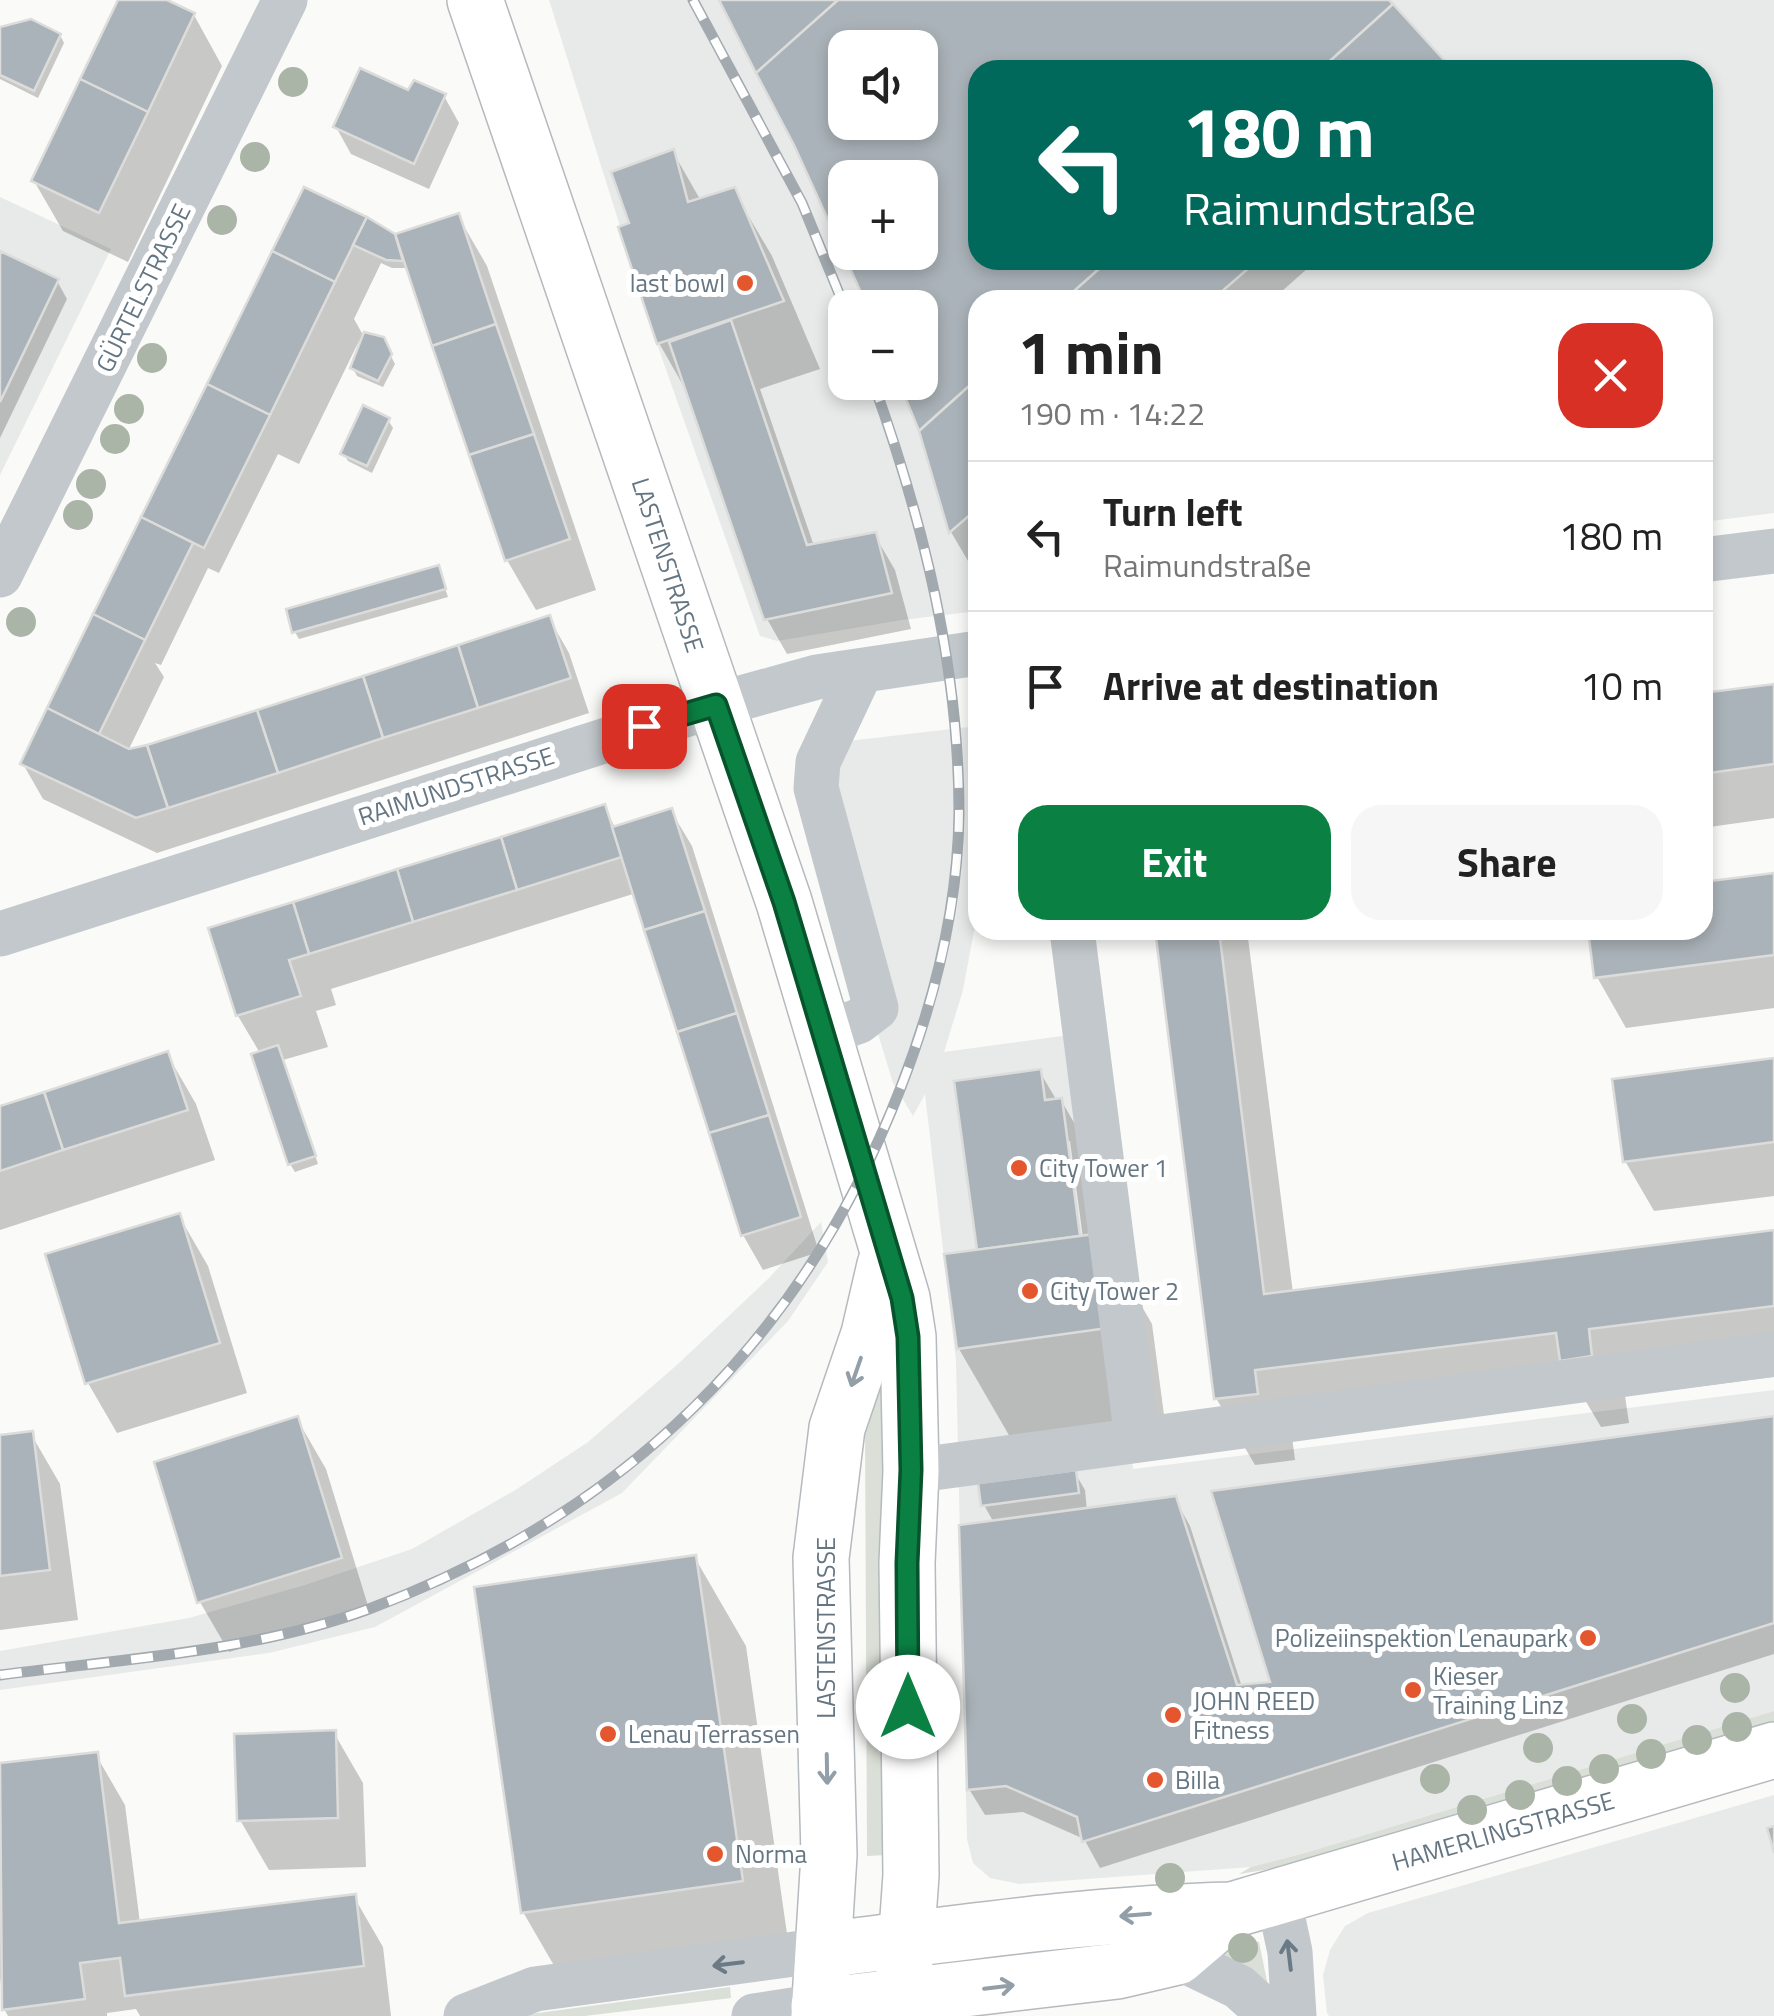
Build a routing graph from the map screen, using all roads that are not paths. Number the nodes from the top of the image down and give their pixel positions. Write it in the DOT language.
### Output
graph roads {
  1 [pos="285,0"];
  2 [pos="476,0"];
  3 [pos="1774,551"];
  4 [pos="1713,559"];
  5 [pos="0,575"];
  6 [pos="968,655"];
  7 [pos="861,671"];
  8 [pos="716,705"];
  9 [pos="0,934"];
  10 [pos="1073,940"];
  11 [pos="823,1034"];
  12 [pos="889,1247"];
  13 [pos="1774,1354"];
  14 [pos="1137,1440"];
  15 [pos="911,1470"];
  16 [pos="1774,1750"];
  17 [pos="1255,1903"];
  18 [pos="908,1939"];
  19 [pos="824,1950"];
  20 [pos="1176,1956"];
  21 [pos="902,2007"];
  22 [pos="819,2011"];
  23 [pos="466,2016"];
  24 [pos="754,2016"];
  25 [pos="1271,2016"];
  26 [pos="1294,2016"];
  1 -- 5 [label="street, GÜRTELSTRASSE"];
  2 -- 8 [label="main road, LASTENSTRASSE"];
  3 -- 4 [label="street"];
  6 -- 7 [label="street, RAIMUNDSTRASSE"];
  7 -- 8 [label="street, RAIMUNDSTRASSE"];
  7 -- 11 [label="street"];
  8 -- 9 [label="street, RAIMUNDSTRASSE"];
  8 -- 11 [label="main road, LASTENSTRASSE"];
  10 -- 14 [label="street"];
  11 -- 12 [label="main road, LASTENSTRASSE"];
  12 -- 15 [label="main road, LASTENSTRASSE"];
  12 -- 19 [label="main road, LASTENSTRASSE, one-way"];
  13 -- 14 [label="street"];
  14 -- 15 [label="street"];
  15 -- 18 [label="main road, LASTENSTRASSE"];
  16 -- 17 [label="main road, HAMERLINGSTRASSE"];
  17 -- 18 [label="main road, HAMERLINGSTRASSE, one-way"];
  17 -- 20 [label="main road, HAMERLINGSTRASSE"];
  26 -- 17 [label="street, one-way"];
  18 -- 19 [label="main road, HAMERLINGSTRASSE"];
  18 -- 21 [label="main road, LASTENSTRASSE"];
  19 -- 22 [label="main road, LASTENSTRASSE"];
  19 -- 23 [label="street, one-way"];
  21 -- 20 [label="main road, HAMERLINGSTRASSE, one-way"];
  20 -- 25 [label="street"];
  21 -- 22 [label="main road, HAMERLINGSTRASSE"];
  22 -- 24 [label="street"];
}
